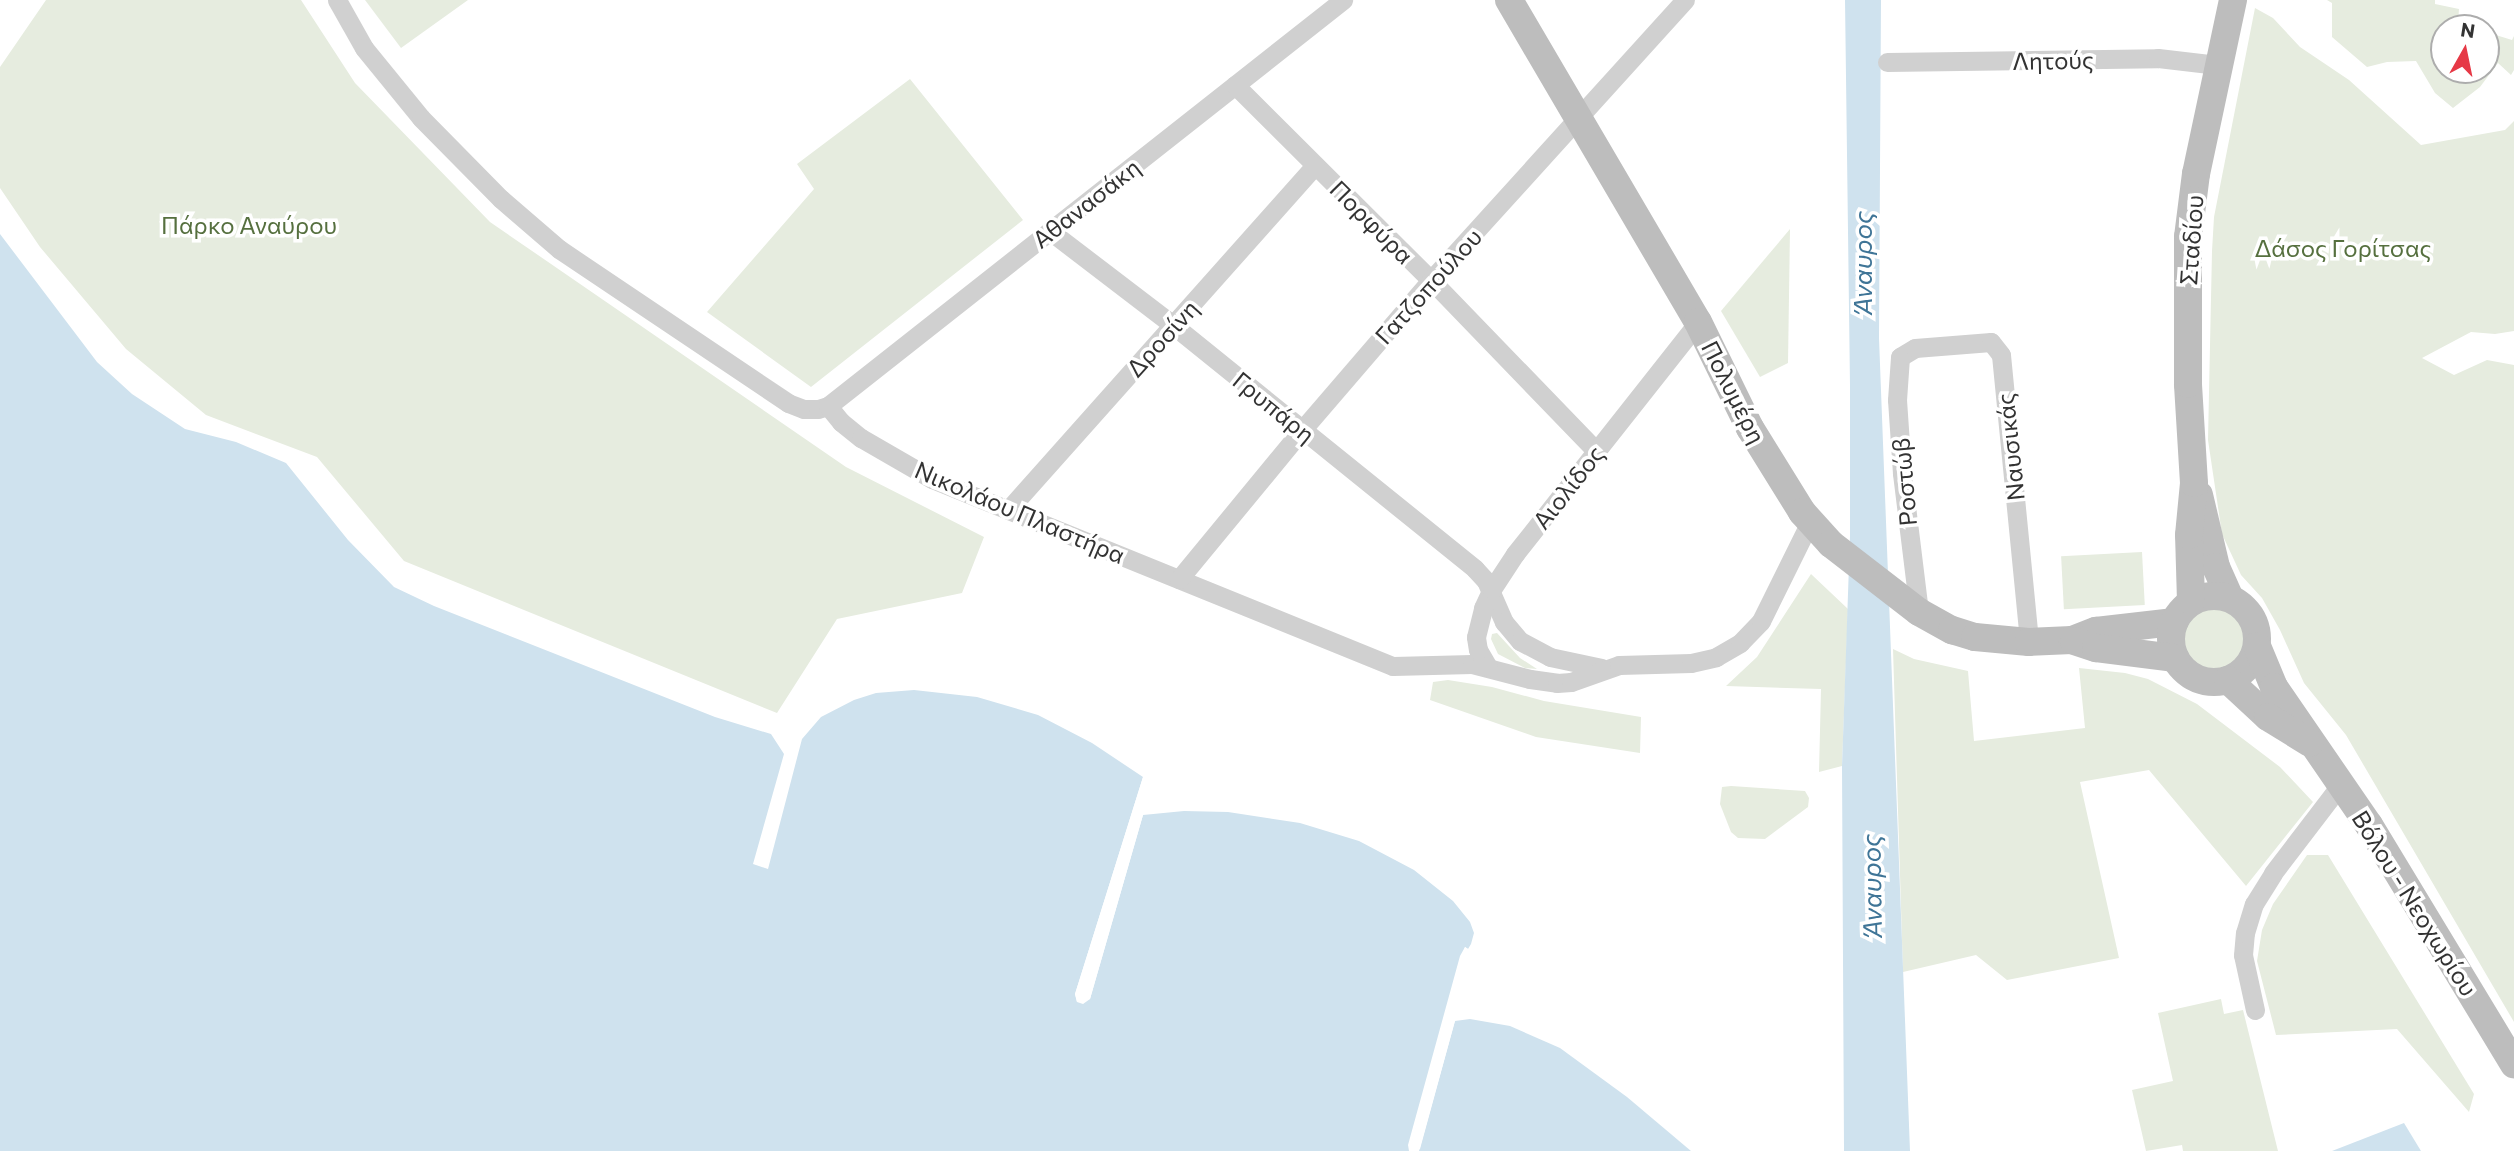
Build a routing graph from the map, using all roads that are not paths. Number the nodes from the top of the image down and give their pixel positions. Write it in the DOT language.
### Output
graph roads {
  1 [pos="337,0"];
  2 [pos="1343,0"];
  3 [pos="1509,0"];
  4 [pos="1685,0"];
  5 [pos="2233,0"];
  6 [pos="1887,62"];
  7 [pos="2218,65"];
  8 [pos="1235,85"];
  9 [pos="1580,119"];
  10 [pos="1315,166"];
  11 [pos="1050,231"];
  12 [pos="1432,280"];
  13 [pos="1698,322"];
  14 [pos="1173,325"];
  15 [pos="1905,352"];
  16 [pos="828,406"];
  17 [pos="1302,430"];
  18 [pos="1596,452"];
  19 [pos="2194,483"];
  20 [pos="1008,510"];
  21 [pos="1810,522"];
  22 [pos="1179,579"];
  23 [pos="1492,589"];
  24 [pos="2230,598"];
  25 [pos="1916,610"];
  26 [pos="2182,612"];
  27 [pos="2072,640"];
  28 [pos="2029,642"];
  29 [pos="2257,646"];
  30 [pos="2175,658"];
  31 [pos="1488,667"];
  32 [pos="1607,668"];
  33 [pos="2228,680"];
  34 [pos="2313,744"];
  35 [pos="2341,784"];
  36 [pos="2255,1010"];
  37 [pos="2514,1064"];
  1 -- 16 [label="street"];
  2 -- 8 [label="street, Αθανασάκη"];
  3 -- 9 [label="main road, Πολυμέρη"];
  4 -- 9 [label="street, Γατζοπούλου"];
  5 -- 7 [label="main road, Σταδίου"];
  6 -- 7 [label="street, Λητούς"];
  7 -- 19 [label="main road, Σταδίου"];
  8 -- 10 [label="street, Πορφύρα"];
  8 -- 11 [label="street, Αθανασάκη"];
  9 -- 12 [label="street, Γατζοπούλου"];
  9 -- 13 [label="main road, Πολυμέρη"];
  10 -- 12 [label="street, Πορφύρα"];
  10 -- 14 [label="street, Δροσίνη"];
  11 -- 14 [label="street, Γρυπάρη"];
  11 -- 16 [label="street, Αθανασάκη"];
  12 -- 17 [label="street, Γατζοπούλου"];
  12 -- 18 [label="street, Πορφύρα"];
  13 -- 18 [label="street, Αιολίδος"];
  13 -- 21 [label="main road, Πολυμέρη"];
  14 -- 17 [label="street, Γρυπάρη"];
  14 -- 20 [label="street, Δροσίνη"];
  15 -- 25 [label="street, Ροστώβ"];
  15 -- 28 [label="street, Ναυσικάς"];
  16 -- 20 [label="street, Νικολάου Πλαστήρα"];
  17 -- 22 [label="street, Γατζοπούλου"];
  17 -- 23 [label="street, Γρυπάρη"];
  18 -- 23 [label="street, Αιολίδος"];
  19 -- 24 [label="main road"];
  19 -- 26 [label="main road"];
  20 -- 22 [label="street, Νικολάου Πλαστήρα"];
  21 -- 25 [label="main road, Πολυμέρη"];
  21 -- 32 [label="street, Νικολάου Πλαστήρα"];
  22 -- 31 [label="street, Νικολάου Πλαστήρα"];
  23 -- 31 [label="street, Αιολίδος"];
  23 -- 32 [label="street, Νικολάου Πλαστήρα"];
  24 -- 26 [label="main road"];
  24 -- 29 [label="main road"];
  25 -- 28 [label="main road, Πολυμέρη"];
  26 -- 27 [label="main road"];
  26 -- 30 [label="main road"];
  27 -- 28 [label="main road, Πολυμέρη"];
  27 -- 30 [label="main road"];
  29 -- 33 [label="main road"];
  29 -- 34 [label="main road, Βόλου - Νεοχωρίου"];
  30 -- 33 [label="main road"];
  31 -- 32 [label="street, Νικολάου Πλαστήρα"];
  33 -- 34 [label="main road"];
  34 -- 35 [label="main road, Βόλου - Νεοχωρίου"];
  35 -- 36 [label="street"];
  35 -- 37 [label="main road, Βόλου - Νεοχωρίου"];
}
